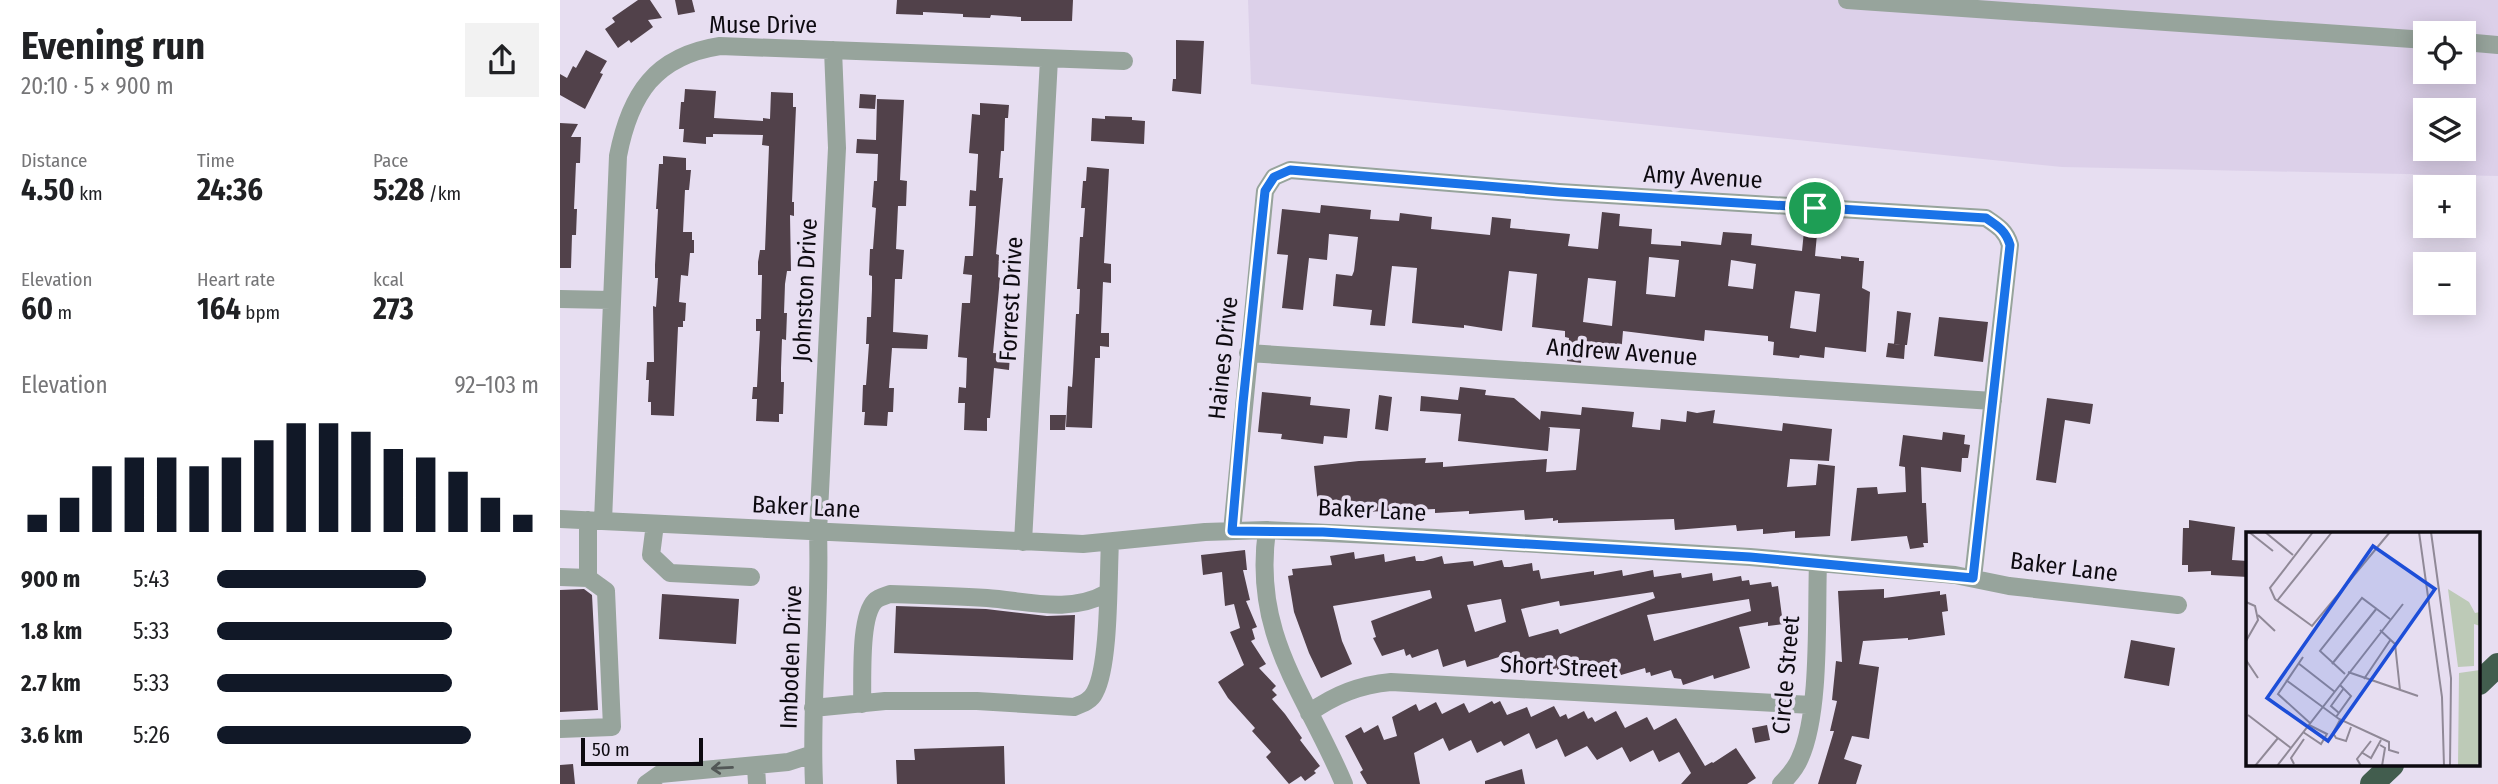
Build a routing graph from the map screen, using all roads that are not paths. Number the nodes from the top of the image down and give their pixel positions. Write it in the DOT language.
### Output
graph roads {
  1 [pos="1847,0"];
  2 [pos="2413,39"];
  3 [pos="2476,43"];
  4 [pos="2498,45"];
  5 [pos="833,50"];
  6 [pos="1049,59"];
  7 [pos="1124,61"];
  8 [pos="1265,191"];
  9 [pos="560,299"];
  10 [pos="611,300"];
  11 [pos="1248,353"];
  12 [pos="1993,401"];
  13 [pos="560,519"];
  14 [pos="595,521"];
  15 [pos="655,524"];
  16 [pos="1268,530"];
  17 [pos="1232,531"];
  18 [pos="818,532"];
  19 [pos="1023,542"];
  20 [pos="1110,542"];
  21 [pos="1818,563"];
  22 [pos="751,577"];
  23 [pos="560,578"];
  24 [pos="588,578"];
  25 [pos="1973,578"];
  26 [pos="1107,593"];
  27 [pos="2178,606"];
  28 [pos="2498,665"];
  29 [pos="2480,683"];
  30 [pos="862,704"];
  31 [pos="1812,705"];
  32 [pos="813,708"];
  33 [pos="1310,713"];
  34 [pos="560,729"];
  35 [pos="813,754"];
  36 [pos="2391,766"];
  37 [pos="756,775"];
  38 [pos="646,784"];
  39 [pos="814,784"];
  40 [pos="1344,784"];
  41 [pos="1780,784"];
  42 [pos="2372,784"];
  1 -- 2 [label="street"];
  3 -- 4 [label="street"];
  5 -- 6 [label="street, Muse Drive"];
  5 -- 10 [label="street, Muse Drive"];
  5 -- 18 [label="street, Johnston Drive"];
  6 -- 7 [label="street, Muse Drive"];
  6 -- 19 [label="street, Forrest Drive"];
  8 -- 11 [label="street, Haines Drive"];
  8 -- 12 [label="street, Amy Avenue"];
  9 -- 10 [label="street"];
  10 -- 14 [label="street, Muse Drive"];
  11 -- 12 [label="street, Andrew Avenue"];
  11 -- 17 [label="street, Haines Drive"];
  12 -- 25 [label="street, Amy Avenue"];
  13 -- 14 [label="street, Baker Lane"];
  14 -- 15 [label="street, Baker Lane"];
  14 -- 24 [label="street, Muse Drive"];
  15 -- 18 [label="street, Baker Lane"];
  15 -- 22 [label="street"];
  16 -- 17 [label="street, Baker Lane"];
  16 -- 21 [label="street, Baker Lane"];
  16 -- 33 [label="street"];
  17 -- 20 [label="street, Baker Lane"];
  18 -- 19 [label="street, Baker Lane"];
  18 -- 32 [label="street, Imboden Drive"];
  19 -- 20 [label="street, Baker Lane"];
  20 -- 26 [label="street"];
  21 -- 25 [label="street, Baker Lane"];
  21 -- 31 [label="street, Circle Street"];
  23 -- 24 [label="street"];
  24 -- 34 [label="street"];
  25 -- 27 [label="street, Baker Lane"];
  26 -- 30 [label="street"];
  26 -- 30 [label="street"];
  28 -- 29 [label="highway"];
  30 -- 32 [label="street"];
  31 -- 33 [label="street, Short Street"];
  31 -- 41 [label="street, Circle Street"];
  32 -- 35 [label="street, Imboden Drive"];
  33 -- 40 [label="street"];
  35 -- 37 [label="street"];
  35 -- 39 [label="street, Imboden Drive"];
  36 -- 42 [label="highway"];
  37 -- 38 [label="street, one-way"];
}
